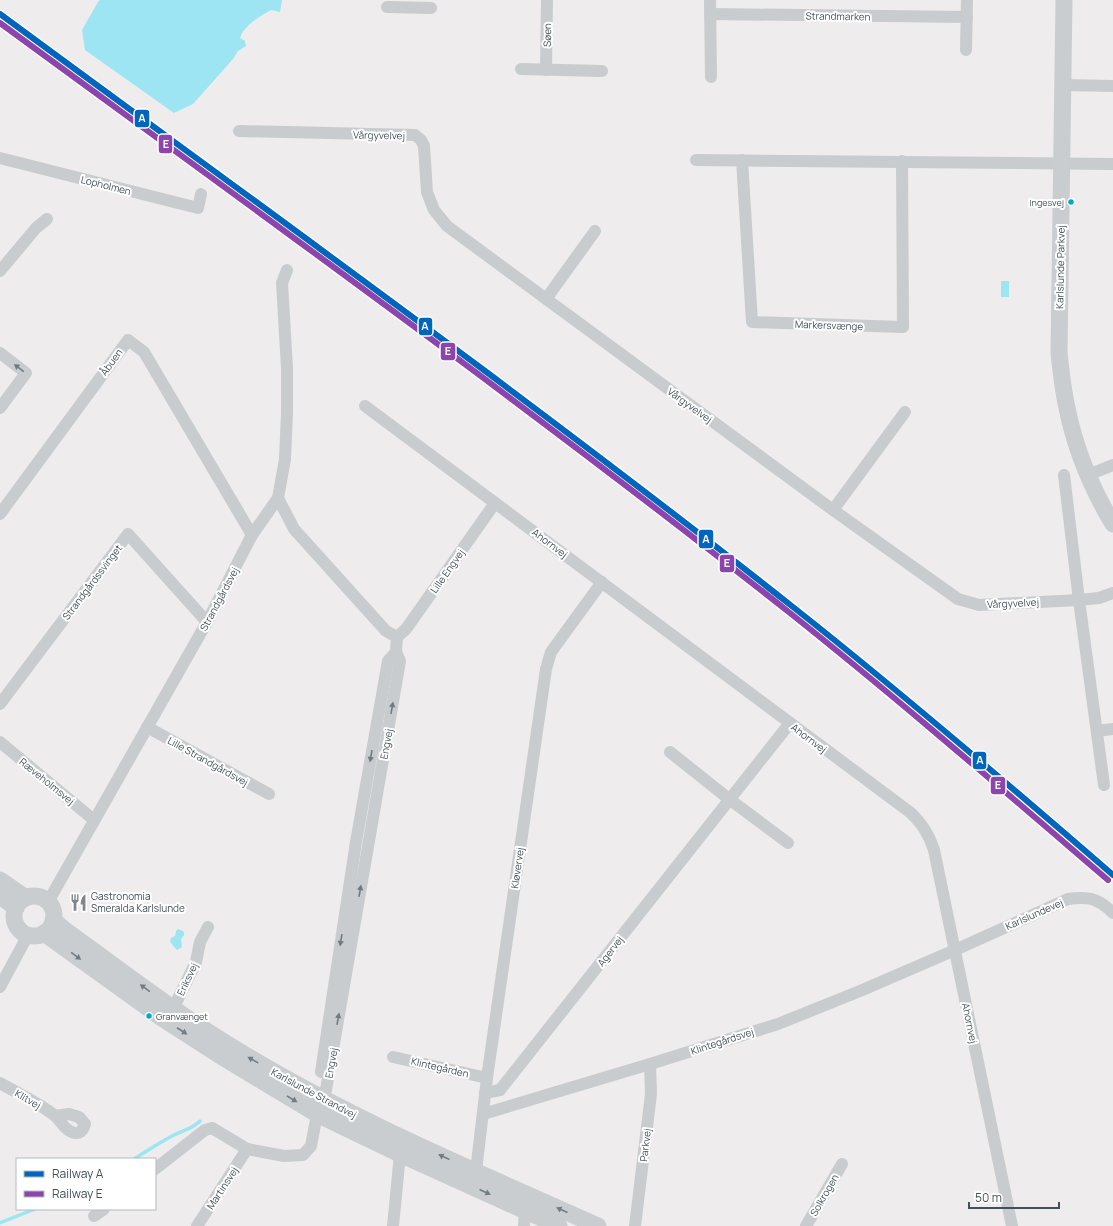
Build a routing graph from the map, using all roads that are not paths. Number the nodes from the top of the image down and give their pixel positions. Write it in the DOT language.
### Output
graph roads {
  1 [pos="547,0"];
  2 [pos="710,0"];
  3 [pos="967,0"];
  4 [pos="1064,0"];
  5 [pos="411,4"];
  6 [pos="387,7"];
  7 [pos="431,8"];
  8 [pos="710,14"];
  9 [pos="966,17"];
  10 [pos="966,50"];
  11 [pos="521,69"];
  12 [pos="546,70"];
  13 [pos="602,71"];
  14 [pos="711,77"];
  15 [pos="1062,85"];
  16 [pos="1113,86"];
  17 [pos="239,131"];
  18 [pos="0,158"];
  19 [pos="696,160"];
  20 [pos="742,160"];
  21 [pos="902,161"];
  22 [pos="1062,164"];
  23 [pos="1113,164"];
  24 [pos="201,194"];
  25 [pos="47,219"];
  26 [pos="595,232"];
  27 [pos="287,270"];
  28 [pos="0,271"];
  29 [pos="546,299"];
  30 [pos="0,353"];
  31 [pos="365,406"];
  32 [pos="0,408"];
  33 [pos="905,412"];
  34 [pos="1113,465"];
  35 [pos="1064,475"];
  36 [pos="1088,475"];
  37 [pos="278,498"];
  38 [pos="495,503"];
  39 [pos="833,510"];
  40 [pos="0,514"];
  41 [pos="1113,524"];
  42 [pos="252,535"];
  43 [pos="602,582"];
  44 [pos="1113,593"];
  45 [pos="1079,600"];
  46 [pos="207,622"];
  47 [pos="397,637"];
  48 [pos="0,704"];
  49 [pos="790,723"];
  50 [pos="147,728"];
  51 [pos="1113,729"];
  52 [pos="1096,731"];
  53 [pos="0,742"];
  54 [pos="670,752"];
  55 [pos="1104,785"];
  56 [pos="269,794"];
  57 [pos="729,799"];
  58 [pos="94,820"];
  59 [pos="788,843"];
  60 [pos="0,880"];
  61 [pos="0,896"];
  62 [pos="48,902"];
  63 [pos="21,903"];
  64 [pos="1113,912"];
  65 [pos="208,927"];
  66 [pos="42,929"];
  67 [pos="955,950"];
  68 [pos="0,987"];
  69 [pos="173,1008"];
  70 [pos="393,1057"];
  71 [pos="650,1064"];
  72 [pos="487,1078"];
  73 [pos="0,1083"];
  74 [pos="485,1093"];
  75 [pos="320,1097"];
  76 [pos="317,1114"];
  77 [pos="483,1114"];
  78 [pos="55,1116"];
  79 [pos="248,1149"];
  80 [pos="400,1154"];
  81 [pos="842,1164"];
  82 [pos="156,1168"];
  83 [pos="476,1170"];
  84 [pos="524,1218"];
  85 [pos="197,1226"];
  86 [pos="393,1226"];
  87 [pos="559,1226"];
  88 [pos="598,1226"];
  89 [pos="636,1226"];
  90 [pos="806,1226"];
  91 [pos="1012,1226"];
  1 -- 12 [label="street, Søen"];
  2 -- 8 [label="street"];
  3 -- 9 [label="street"];
  4 -- 15 [label="main road, Karlslunde Parkvej"];
  5 -- 6 [label="street"];
  5 -- 7 [label="street"];
  8 -- 9 [label="street, Strandmarken"];
  8 -- 14 [label="street"];
  9 -- 10 [label="street"];
  11 -- 12 [label="street"];
  12 -- 13 [label="street"];
  15 -- 16 [label="street"];
  15 -- 22 [label="main road, Karlslunde Parkvej"];
  17 -- 29 [label="street, Vårgyvelvej"];
  18 -- 24 [label="street, Lopholmen"];
  19 -- 20 [label="street"];
  20 -- 21 [label="street"];
  20 -- 21 [label="street, Markersvænge"];
  21 -- 22 [label="street"];
  22 -- 23 [label="street"];
  22 -- 36 [label="main road, Karlslunde Parkvej"];
  25 -- 28 [label="street"];
  26 -- 29 [label="street"];
  27 -- 37 [label="street, Strandgårdsvej"];
  29 -- 39 [label="street, Vårgyvelvej"];
  32 -- 30 [label="street, one-way"];
  31 -- 38 [label="street, Ahornvej"];
  33 -- 39 [label="street"];
  34 -- 36 [label="street"];
  35 -- 45 [label="street"];
  36 -- 41 [label="main road, Karlslunde Parkvej"];
  37 -- 42 [label="street, Strandgårdsvej"];
  37 -- 47 [label="street"];
  38 -- 43 [label="street, Ahornvej"];
  38 -- 47 [label="street, Lille Engvej"];
  39 -- 45 [label="street, Vårgyvelvej"];
  40 -- 42 [label="street, Åbuen"];
  42 -- 46 [label="street, Strandgårdsvej"];
  43 -- 49 [label="street, Ahornvej"];
  43 -- 72 [label="street, Kløvervej"];
  44 -- 45 [label="street, Vårgyvelvej"];
  45 -- 52 [label="street"];
  46 -- 48 [label="street, Strandgårdssvinget"];
  46 -- 50 [label="street, Strandgårdsvej"];
  47 -- 75 [label="street, Engvej"];
  49 -- 57 [label="street, Agervej"];
  49 -- 67 [label="street, Ahornvej"];
  50 -- 56 [label="street, Lille Strandgårdsvej"];
  50 -- 58 [label="street, Strandgårdsvej"];
  51 -- 52 [label="street"];
  52 -- 55 [label="street"];
  53 -- 58 [label="street, Ræveholmsvej"];
  54 -- 57 [label="street"];
  57 -- 59 [label="street"];
  57 -- 74 [label="street, Agervej"];
  58 -- 62 [label="street, Strandgårdsvej"];
  60 -- 63 [label="main road"];
  61 -- 63 [label="main road"];
  62 -- 63 [label="main road"];
  62 -- 66 [label="main road"];
  63 -- 66 [label="main road"];
  64 -- 67 [label="street, Karlslundevej"];
  65 -- 69 [label="street, Eriksvej"];
  66 -- 68 [label="street"];
  69 -- 66 [label="main road, Karlslunde Strandvej, one-way"];
  66 -- 76 [label="main road, Karlslunde Strandvej, one-way"];
  67 -- 71 [label="street, Klintegårdsvej"];
  67 -- 91 [label="street, Ahornvej"];
  75 -- 69 [label="main road, Karlslunde Strandvej, one-way"];
  70 -- 72 [label="street, Klintegården"];
  71 -- 77 [label="street, Klintegårdsvej"];
  71 -- 89 [label="street, Parkvej"];
  72 -- 74 [label="street, Kløvervej"];
  73 -- 78 [label="street, Klitvej"];
  74 -- 77 [label="street, Kløvervej"];
  83 -- 75 [label="main road, Karlslunde Strandvej, one-way"];
  76 -- 79 [label="street"];
  76 -- 80 [label="main road, Karlslunde Strandvej"];
  77 -- 83 [label="street, Kløvervej"];
  79 -- 82 [label="street"];
  79 -- 85 [label="street, Martinsvej"];
  80 -- 84 [label="main road, Karlslunde Strandvej, one-way"];
  80 -- 86 [label="street"];
  81 -- 90 [label="street, Solkrogen"];
  88 -- 83 [label="main road, Karlslunde Strandvej, one-way"];
  84 -- 87 [label="main road, Karlslunde Strandvej"];
}
